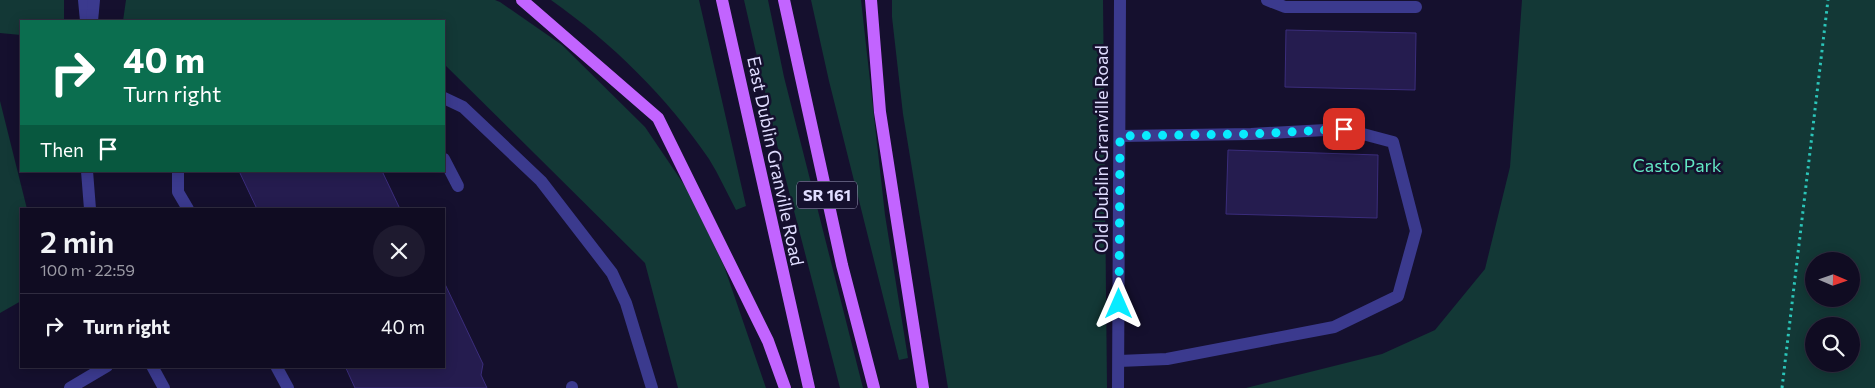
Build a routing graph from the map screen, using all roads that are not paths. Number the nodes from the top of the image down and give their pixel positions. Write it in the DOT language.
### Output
graph roads {
  1 [pos="84,0"];
  2 [pos="94,0"];
  3 [pos="522,0"];
  4 [pos="722,0"];
  5 [pos="784,0"];
  6 [pos="871,0"];
  7 [pos="1120,0"];
  8 [pos="1267,0"];
  9 [pos="1416,7"];
  10 [pos="86,20"];
  11 [pos="92,20"];
  12 [pos="445,98"];
  13 [pos="1120,136"];
  14 [pos="445,160"];
  15 [pos="86,172"];
  16 [pos="178,172"];
  17 [pos="458,186"];
  18 [pos="90,208"];
  19 [pos="187,208"];
  20 [pos="1118,361"];
  21 [pos="104,368"];
  22 [pos="153,368"];
  23 [pos="277,368"];
  24 [pos="70,388"];
  25 [pos="164,388"];
  26 [pos="288,388"];
  27 [pos="652,388"];
  28 [pos="785,388"];
  29 [pos="808,388"];
  30 [pos="874,388"];
  31 [pos="923,388"];
  32 [pos="1118,388"];
  1 -- 10 [label="street"];
  2 -- 11 [label="street"];
  3 -- 28 [label="main road"];
  4 -- 29 [label="main road, East Dublin Granville Road"];
  5 -- 30 [label="main road, SR 161"];
  6 -- 31 [label="main road"];
  7 -- 13 [label="street, Old Dublin Granville Road"];
  8 -- 9 [label="street"];
  12 -- 27 [label="street"];
  13 -- 20 [label="street, Old Dublin Granville Road"];
  13 -- 20 [label="street"];
  14 -- 17 [label="street"];
  15 -- 18 [label="street"];
  16 -- 19 [label="street"];
  20 -- 32 [label="street, Old Dublin Granville Road"];
  21 -- 24 [label="street"];
  22 -- 25 [label="street"];
  23 -- 26 [label="street"];
}
